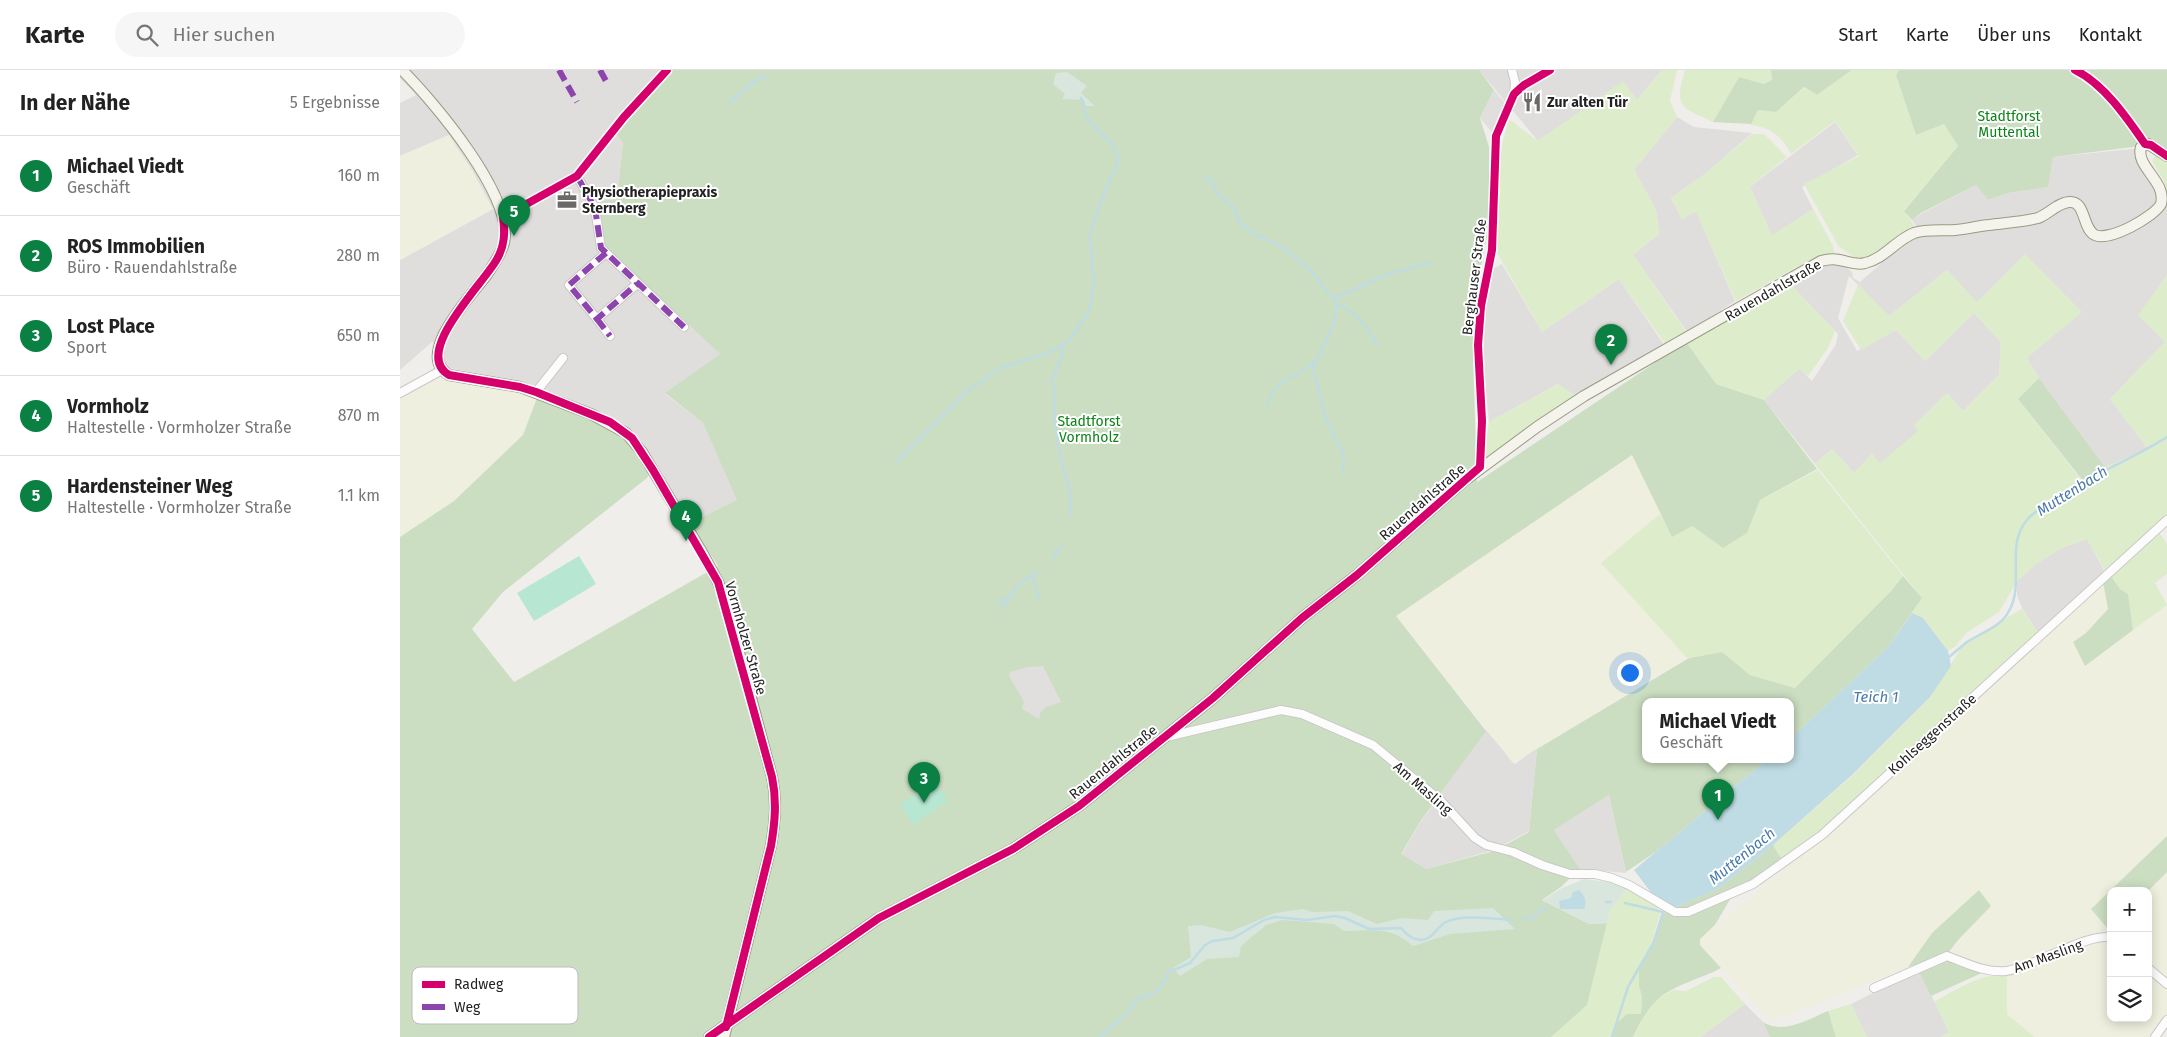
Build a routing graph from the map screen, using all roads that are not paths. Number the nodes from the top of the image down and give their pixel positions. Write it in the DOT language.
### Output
graph roads {
  1 [pos="402,70"];
  2 [pos="667,70"];
  3 [pos="1512,70"];
  4 [pos="1550,70"];
  5 [pos="1514,94"];
  6 [pos="2167,156"];
  7 [pos="577,176"];
  8 [pos="504,217"];
  9 [pos="606,253"];
  10 [pos="637,284"];
  11 [pos="597,320"];
  12 [pos="684,327"];
  13 [pos="610,336"];
  14 [pos="563,358"];
  15 [pos="442,370"];
  16 [pos="536,392"];
  17 [pos="400,393"];
  18 [pos="1480,467"];
  19 [pos="2167,520"];
  20 [pos="1162,738"];
  21 [pos="1675,912"];
  22 [pos="2107,938"];
  23 [pos="2152,971"];
  24 [pos="2167,984"];
  25 [pos="1874,988"];
  26 [pos="2167,1020"];
  27 [pos="725,1032"];
  28 [pos="709,1037"];
  29 [pos="2155,1037"];
  1 -- 8 [label="street"];
  2 -- 7 [label="street"];
  3 -- 5 [label="street, Berghauser Straße"];
  4 -- 5 [label="street"];
  5 -- 18 [label="street, Berghauser Straße"];
  6 -- 18 [label="street, Rauendahlstraße"];
  7 -- 8 [label="street"];
  7 -- 9 [label="street"];
  8 -- 15 [label="street"];
  9 -- 10 [label="street"];
  9 -- 11 [label="street"];
  10 -- 11 [label="street"];
  10 -- 12 [label="street"];
  11 -- 13 [label="street"];
  14 -- 16 [label="street"];
  15 -- 16 [label="street, Vormholzer Straße"];
  15 -- 17 [label="street"];
  16 -- 27 [label="street, Vormholzer Straße"];
  18 -- 20 [label="street, Rauendahlstraße"];
  19 -- 21 [label="street, Kohlseggenstraße"];
  20 -- 21 [label="street, Am Masling"];
  20 -- 27 [label="street, Rauendahlstraße"];
  22 -- 25 [label="street, Am Masling"];
  23 -- 24 [label="street"];
  26 -- 29 [label="street"];
  27 -- 28 [label="street, Rauendahlstraße"];
}
